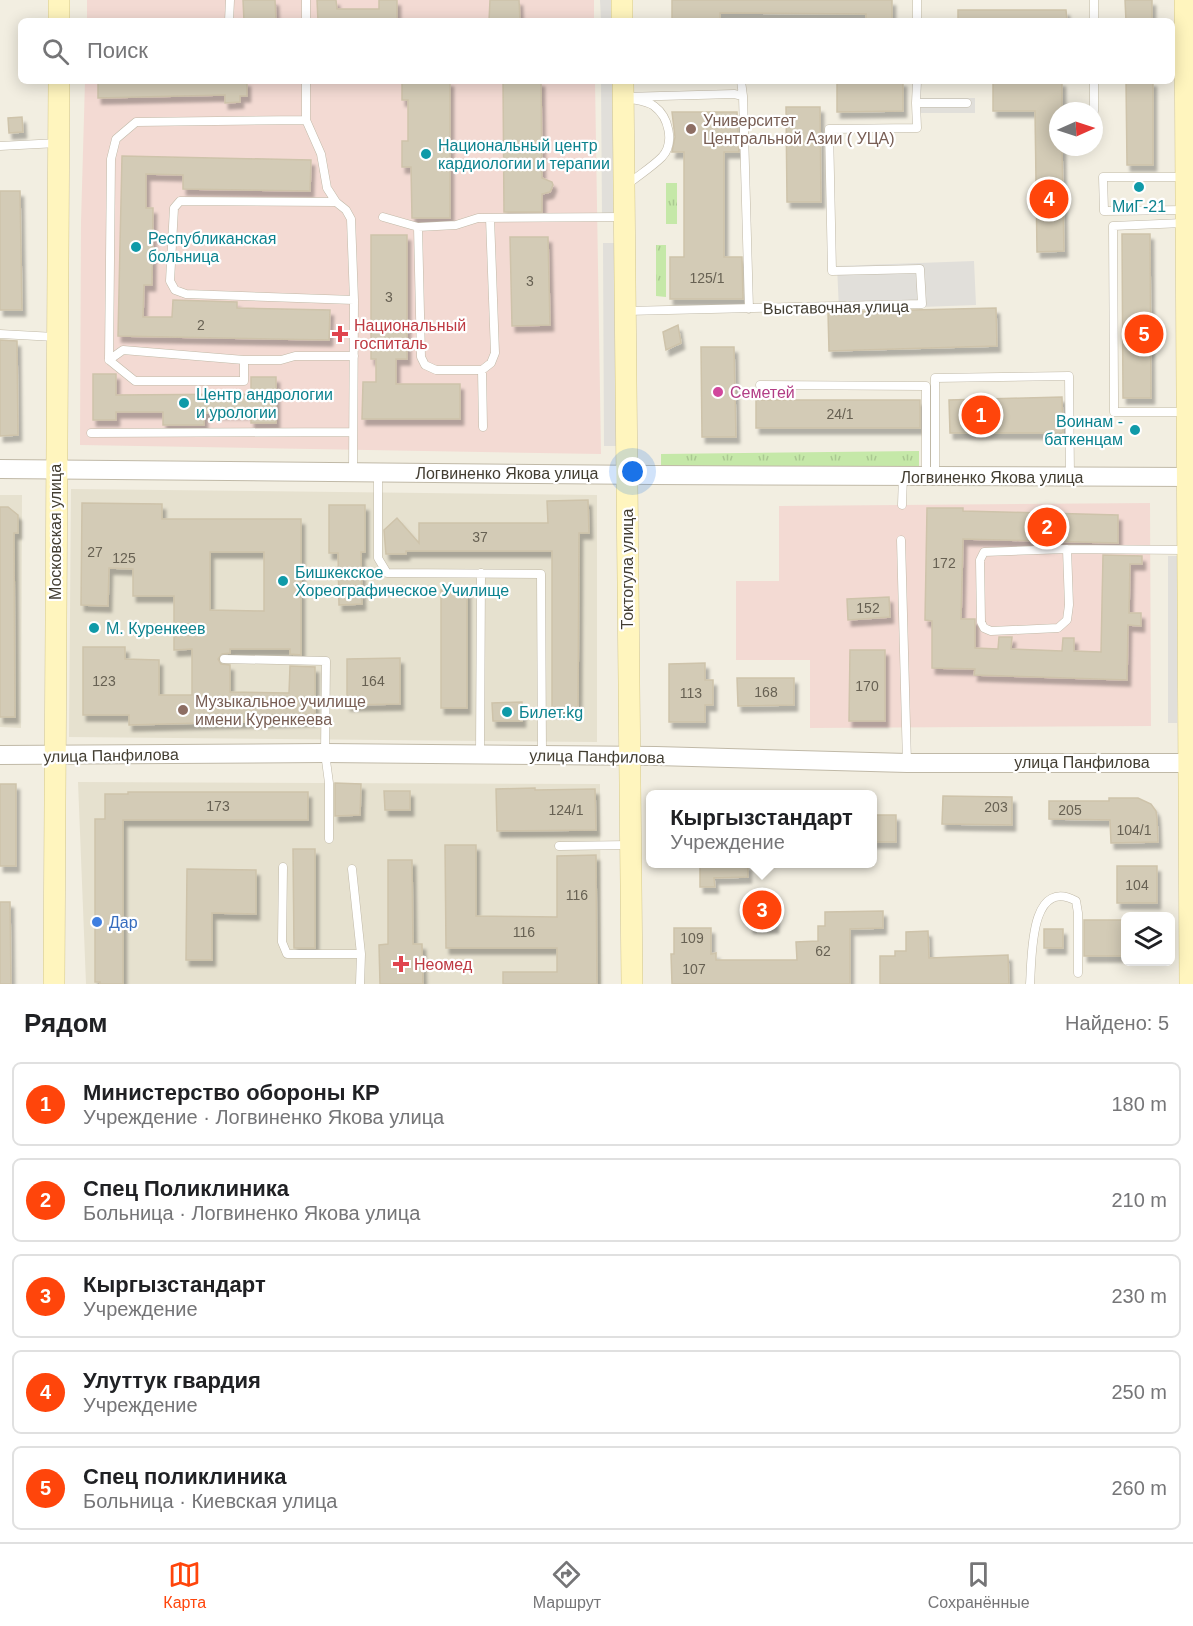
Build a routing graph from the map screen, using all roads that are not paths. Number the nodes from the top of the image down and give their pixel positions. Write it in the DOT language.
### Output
graph roads {
  1 [pos="59,0"];
  2 [pos="230,0"];
  3 [pos="306,0"];
  4 [pos="622,0"];
  5 [pos="917,0"];
  6 [pos="1094,0"];
  7 [pos="1185,0"];
  8 [pos="59,18"];
  9 [pos="230,18"];
  10 [pos="306,18"];
  11 [pos="622,18"];
  12 [pos="917,18"];
  13 [pos="1094,18"];
  14 [pos="58,84"];
  15 [pos="306,84"];
  16 [pos="741,84"];
  17 [pos="917,84"];
  18 [pos="1094,84"];
  19 [pos="623,89"];
  20 [pos="743,96"];
  21 [pos="1094,102"];
  22 [pos="916,103"];
  23 [pos="967,103"];
  24 [pos="306,120"];
  25 [pos="58,143"];
  26 [pos="0,146"];
  27 [pos="1185,177"];
  28 [pos="624,187"];
  29 [pos="336,202"];
  30 [pos="624,216"];
  31 [pos="1185,216"];
  32 [pos="383,217"];
  33 [pos="490,218"];
  34 [pos="418,227"];
  35 [pos="354,300"];
  36 [pos="749,309"];
  37 [pos="625,311"];
  38 [pos="0,334"];
  39 [pos="57,337"];
  40 [pos="354,356"];
  41 [pos="110,360"];
  42 [pos="244,360"];
  43 [pos="482,370"];
  44 [pos="760,385"];
  45 [pos="1186,412"];
  46 [pos="483,427"];
  47 [pos="353,432"];
  48 [pos="91,433"];
  49 [pos="0,469"];
  50 [pos="56,469"];
  51 [pos="353,472"];
  52 [pos="378,473"];
  53 [pos="627,474"];
  54 [pos="903,476"];
  55 [pos="931,477"];
  56 [pos="1070,477"];
  57 [pos="1190,477"];
  58 [pos="902,505"];
  59 [pos="901,540"];
  60 [pos="1067,549"];
  61 [pos="1188,550"];
  62 [pos="481,573"];
  63 [pos="224,659"];
  64 [pos="325,753"];
  65 [pos="480,754"];
  66 [pos="0,755"];
  67 [pos="542,755"];
  68 [pos="53,756"];
  69 [pos="629,756"];
  70 [pos="907,763"];
  71 [pos="1191,763"];
  72 [pos="329,839"];
  73 [pos="630,845"];
  74 [pos="559,846"];
  75 [pos="1191,861"];
  76 [pos="283,867"];
  77 [pos="352,869"];
  78 [pos="361,954"];
  79 [pos="1078,973"];
  80 [pos="54,984"];
  81 [pos="360,984"];
  82 [pos="632,984"];
  83 [pos="1030,984"];
  84 [pos="1190,984"];
  1 -- 8 [label="main road"];
  2 -- 9 [label="lane"];
  3 -- 10 [label="lane"];
  4 -- 11 [label="main road"];
  5 -- 12 [label="lane"];
  6 -- 13 [label="lane"];
  7 -- 27 [label="main road"];
  14 -- 25 [label="main road, Московская улица"];
  15 -- 24 [label="lane"];
  16 -- 20 [label="lane"];
  17 -- 22 [label="lane"];
  18 -- 21 [label="lane"];
  19 -- 20 [label="lane"];
  19 -- 28 [label="main road, Токтогула улица"];
  19 -- 28 [label="lane"];
  20 -- 36 [label="lane"];
  22 -- 23 [label="lane"];
  22 -- 36 [label="lane, Выставочная улица"];
  24 -- 29 [label="lane"];
  24 -- 41 [label="lane"];
  25 -- 26 [label="lane"];
  25 -- 39 [label="main road, Московская улица"];
  27 -- 31 [label="main road"];
  27 -- 31 [label="lane"];
  28 -- 30 [label="main road, Токтогула улица"];
  29 -- 35 [label="lane"];
  29 -- 35 [label="lane"];
  30 -- 33 [label="lane"];
  30 -- 37 [label="main road, Токтогула улица"];
  31 -- 45 [label="main road"];
  31 -- 45 [label="lane"];
  32 -- 34 [label="lane"];
  33 -- 34 [label="lane"];
  33 -- 43 [label="lane"];
  34 -- 43 [label="lane"];
  35 -- 40 [label="lane"];
  36 -- 37 [label="lane, Выставочная улица"];
  37 -- 53 [label="main road, Токтогула улица"];
  38 -- 39 [label="lane"];
  39 -- 50 [label="main road, Московская улица"];
  40 -- 42 [label="lane"];
  40 -- 47 [label="lane"];
  41 -- 42 [label="lane"];
  41 -- 42 [label="lane"];
  43 -- 46 [label="lane"];
  44 -- 55 [label="lane"];
  45 -- 57 [label="main road"];
  47 -- 48 [label="lane"];
  47 -- 51 [label="lane"];
  49 -- 50 [label="street, Логвиненко Якова улица"];
  50 -- 51 [label="street, Логвиненко Якова улица"];
  50 -- 68 [label="main road, Московская улица"];
  51 -- 52 [label="street, Логвиненко Якова улица"];
  52 -- 53 [label="street, Логвиненко Якова улица"];
  52 -- 62 [label="lane"];
  53 -- 54 [label="street, Логвиненко Якова улица"];
  53 -- 69 [label="main road, Токтогула улица"];
  54 -- 55 [label="street, Логвиненко Якова улица"];
  54 -- 58 [label="lane"];
  55 -- 56 [label="street, Логвиненко Якова улица"];
  55 -- 56 [label="lane"];
  56 -- 57 [label="street, Логвиненко Якова улица"];
  57 -- 61 [label="main road"];
  59 -- 70 [label="lane"];
  60 -- 60 [label="lane"];
  60 -- 61 [label="lane"];
  61 -- 71 [label="main road"];
  62 -- 65 [label="lane"];
  62 -- 67 [label="lane"];
  63 -- 64 [label="lane"];
  64 -- 65 [label="street, улица Панфилова"];
  64 -- 68 [label="street, улица Панфилова"];
  64 -- 72 [label="lane"];
  65 -- 67 [label="street, улица Панфилова"];
  66 -- 68 [label="street, улица Панфилова"];
  67 -- 69 [label="street, улица Панфилова"];
  68 -- 80 [label="main road, Московская улица"];
  69 -- 70 [label="street, улица Панфилова"];
  69 -- 73 [label="main road, Токтогула улица"];
  70 -- 71 [label="street, улица Панфилова"];
  71 -- 75 [label="main road"];
  73 -- 74 [label="lane"];
  73 -- 82 [label="main road, Токтогула улица"];
  75 -- 84 [label="main road"];
  76 -- 78 [label="lane"];
  77 -- 78 [label="lane"];
  78 -- 81 [label="lane"];
  79 -- 83 [label="lane"];
}
